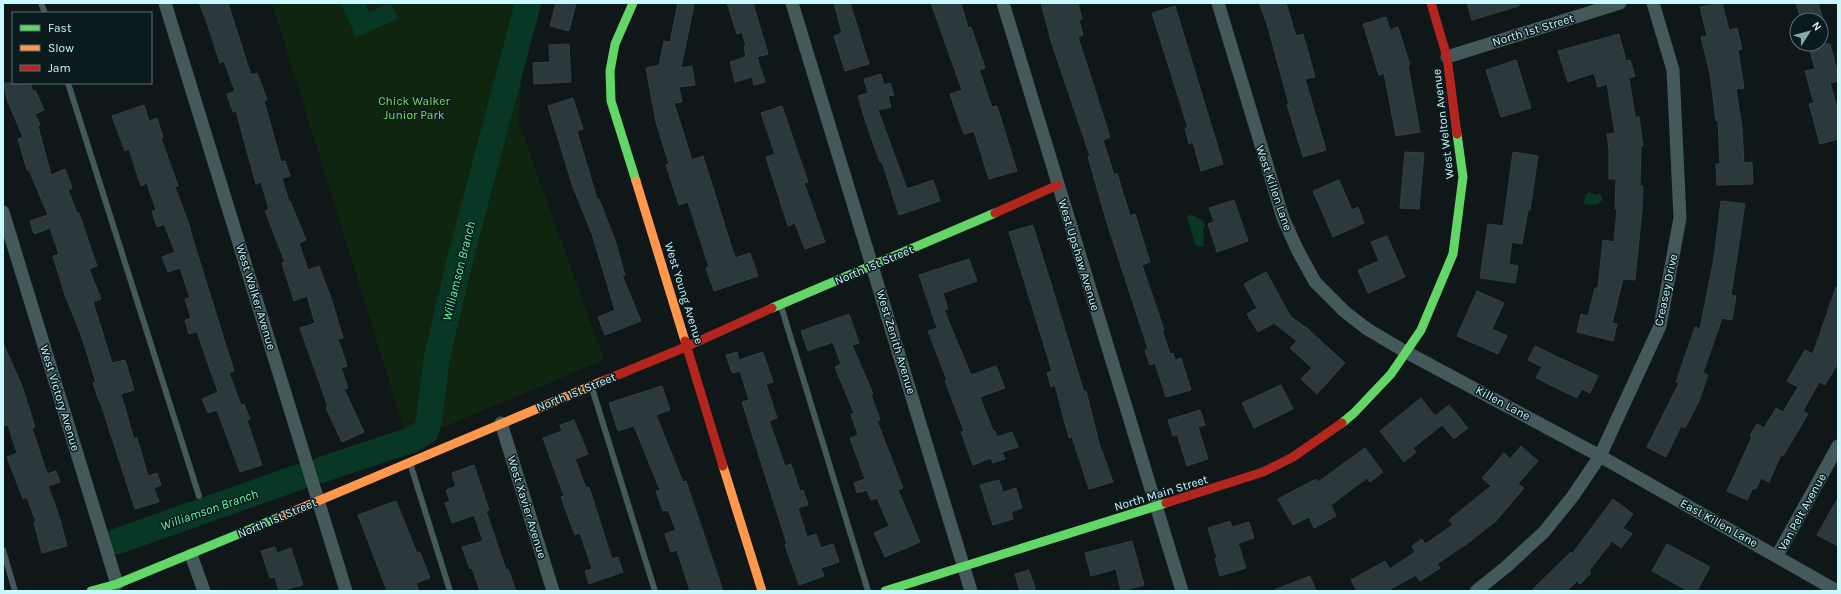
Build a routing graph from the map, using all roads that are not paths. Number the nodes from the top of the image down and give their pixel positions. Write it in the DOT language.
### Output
graph roads {
  1 [pos="165,3"];
  2 [pos="633,3"];
  3 [pos="792,3"];
  4 [pos="1003,3"];
  5 [pos="1218,3"];
  6 [pos="1430,3"];
  7 [pos="1620,3"];
  8 [pos="1653,3"];
  9 [pos="1447,57"];
  10 [pos="68,84"];
  11 [pos="1058,185"];
  12 [pos="3,212"];
  13 [pos="874,266"];
  14 [pos="780,304"];
  15 [pos="688,346"];
  16 [pos="1406,352"];
  17 [pos="592,386"];
  18 [pos="501,423"];
  19 [pos="1838,446"];
  20 [pos="1600,456"];
  21 [pos="410,462"];
  22 [pos="199,496"];
  23 [pos="319,500"];
  24 [pos="1156,507"];
  25 [pos="3,550"];
  26 [pos="190,555"];
  27 [pos="1777,556"];
  28 [pos="964,567"];
  29 [pos="118,584"];
  30 [pos="15,591"];
  31 [pos="91,591"];
  32 [pos="204,591"];
  33 [pos="346,591"];
  34 [pos="450,591"];
  35 [pos="553,591"];
  36 [pos="655,591"];
  37 [pos="762,591"];
  38 [pos="868,591"];
  39 [pos="885,591"];
  40 [pos="971,591"];
  41 [pos="1182,591"];
  42 [pos="1476,591"];
  43 [pos="1837,591"];
  1 -- 23 [label="street, West Walker Avenue"];
  2 -- 15 [label="street, West Young Avenue"];
  3 -- 13 [label="street, West Zenith Avenue"];
  4 -- 11 [label="street, West Upshaw Avenue"];
  5 -- 16 [label="street, West Killen Lane"];
  6 -- 9 [label="street, West Welton Avenue"];
  7 -- 9 [label="street, North 1st Street"];
  8 -- 20 [label="street, Creasey Drive"];
  9 -- 16 [label="street, West Welton Avenue"];
  10 -- 22 [label="lane"];
  11 -- 13 [label="street, North 1st Street"];
  11 -- 24 [label="street, West Upshaw Avenue"];
  12 -- 29 [label="street, West Victory Avenue"];
  13 -- 14 [label="street, North 1st Street"];
  13 -- 28 [label="street, West Zenith Avenue"];
  14 -- 15 [label="street, North 1st Street"];
  14 -- 38 [label="lane"];
  15 -- 17 [label="street, North 1st Street"];
  15 -- 37 [label="street, West Young Avenue"];
  16 -- 20 [label="street, Killen Lane"];
  16 -- 24 [label="street, North Main Street"];
  17 -- 18 [label="street, North 1st Street"];
  17 -- 36 [label="lane"];
  18 -- 21 [label="street, North 1st Street"];
  18 -- 35 [label="street, West Xavier Avenue"];
  19 -- 27 [label="street, Van Pelt Avenue"];
  20 -- 27 [label="street, East Killen Lane"];
  20 -- 42 [label="street, Creasey Drive"];
  21 -- 23 [label="street, North 1st Street"];
  21 -- 34 [label="lane"];
  23 -- 26 [label="street, North 1st Street"];
  23 -- 33 [label="street, West Walker Avenue"];
  24 -- 28 [label="street, North Main Street"];
  24 -- 41 [label="street, West Upshaw Avenue"];
  25 -- 30 [label="lane"];
  26 -- 29 [label="street, North 1st Street"];
  26 -- 32 [label="street"];
  27 -- 43 [label="street, East Killen Lane"];
  28 -- 39 [label="street, North Main Street"];
  28 -- 40 [label="street, West Zenith Avenue"];
  29 -- 31 [label="street, North 1st Street"];
}
